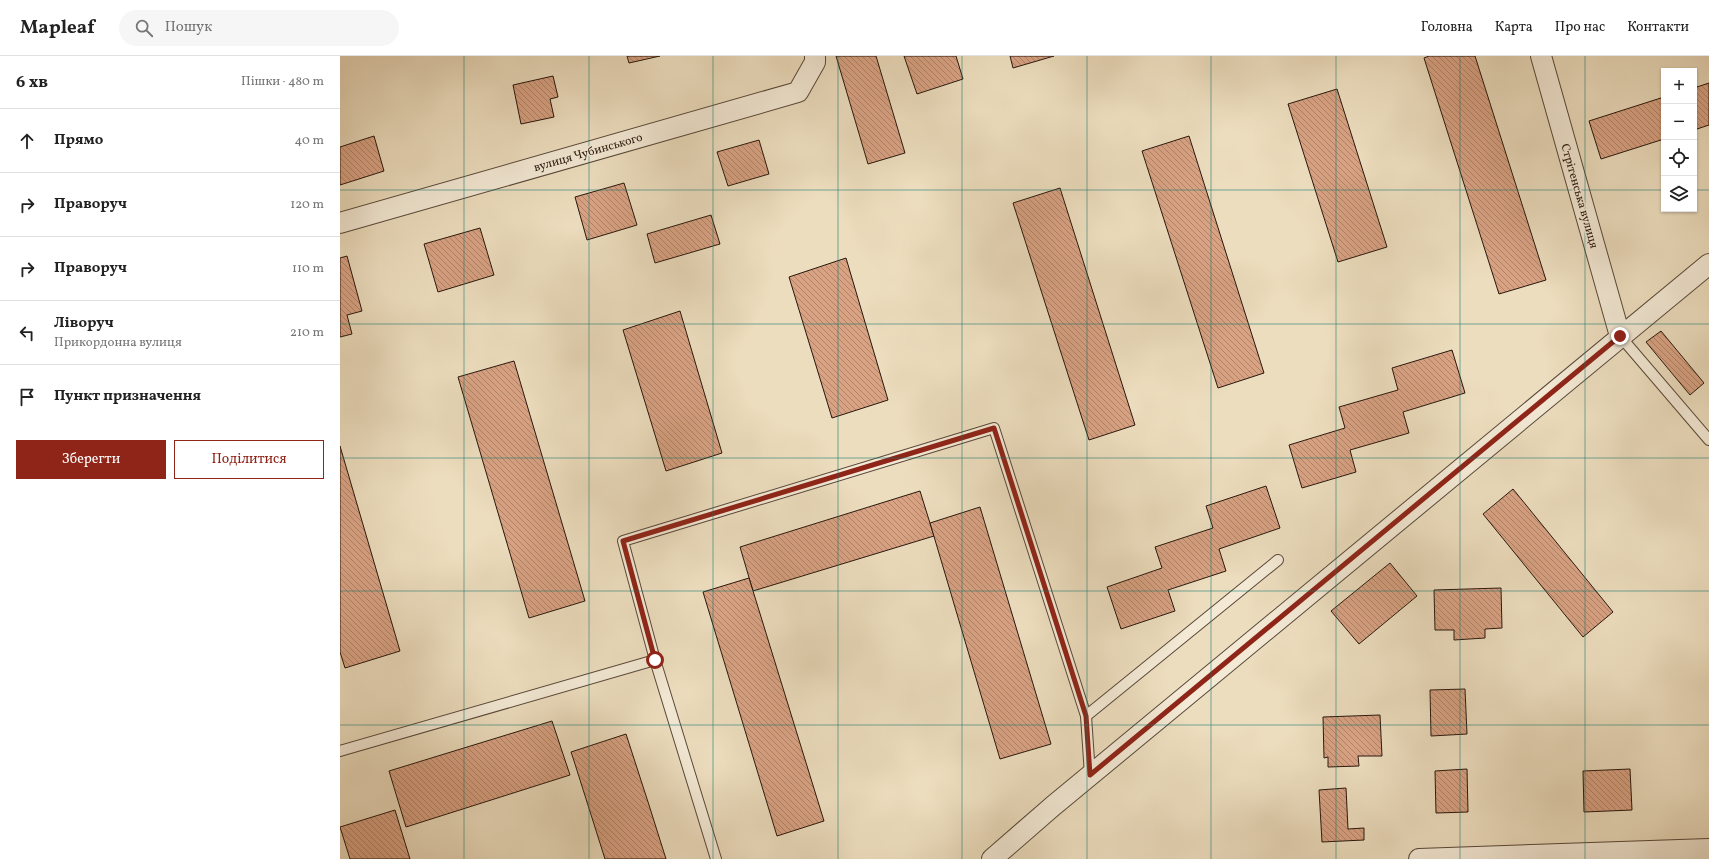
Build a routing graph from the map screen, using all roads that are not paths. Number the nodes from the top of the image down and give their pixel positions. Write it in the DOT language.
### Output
graph roads {
  1 [pos="815,56"];
  2 [pos="1541,56"];
  3 [pos="340,224"];
  4 [pos="1709,264"];
  5 [pos="1620,336"];
  6 [pos="1709,440"];
  7 [pos="1278,560"];
  8 [pos="655,660"];
  9 [pos="1086,716"];
  10 [pos="340,751"];
  11 [pos="1090,775"];
  12 [pos="1709,849"];
  13 [pos="716,859"];
  14 [pos="992,859"];
  15 [pos="1419,859"];
  1 -- 3 [label="street, вулиця Чубинського"];
  2 -- 5 [label="street, Стрітенська вулиця"];
  4 -- 5 [label="street"];
  5 -- 6 [label="lane"];
  5 -- 11 [label="street"];
  7 -- 9 [label="lane"];
  8 -- 9 [label="lane"];
  8 -- 10 [label="lane"];
  8 -- 13 [label="lane"];
  9 -- 11 [label="lane"];
  11 -- 14 [label="street"];
  12 -- 15 [label="street"];
}
